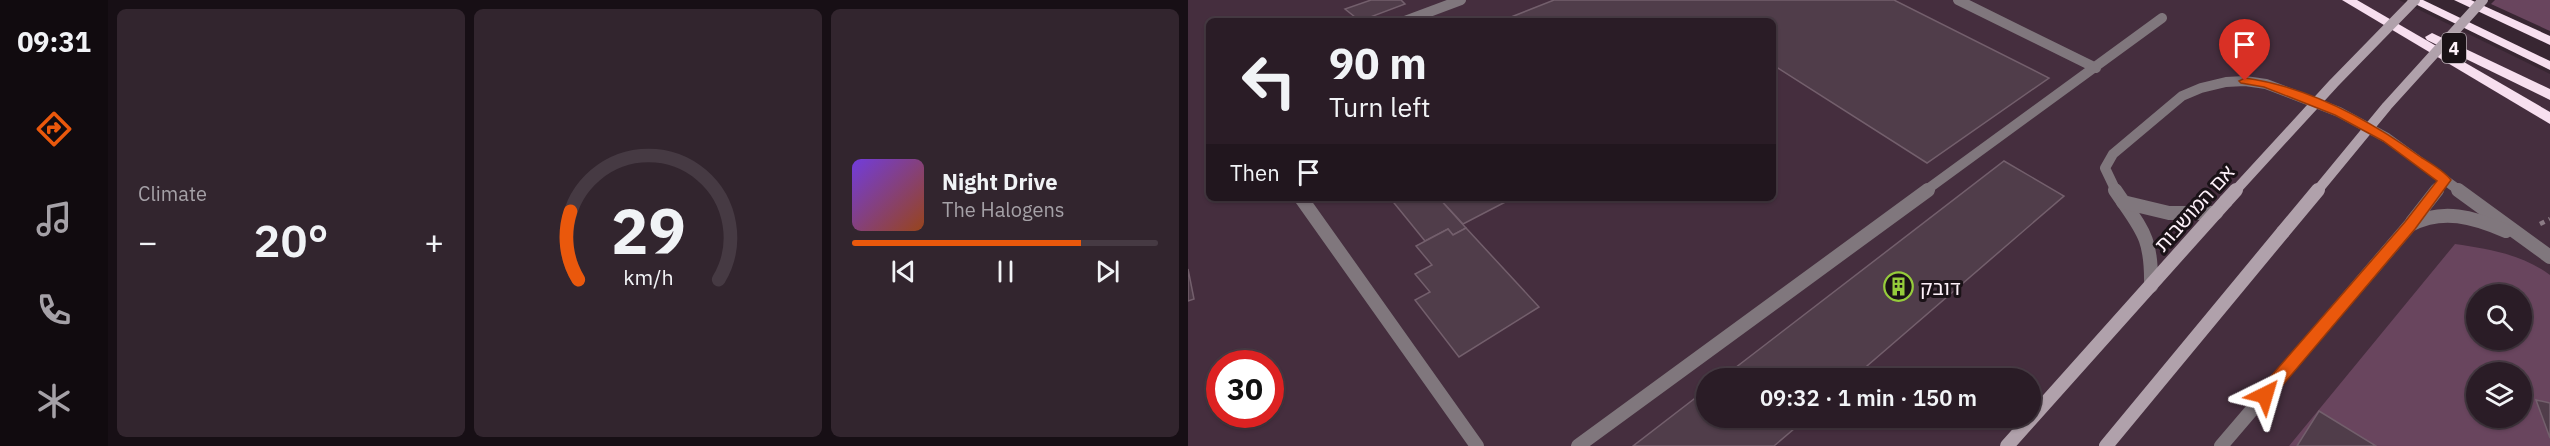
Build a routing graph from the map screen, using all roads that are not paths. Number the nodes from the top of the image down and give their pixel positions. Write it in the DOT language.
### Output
graph roads {
  1 [pos="1461,0"];
  2 [pos="1958,0"];
  3 [pos="2348,0"];
  4 [pos="2358,0"];
  5 [pos="2414,0"];
  6 [pos="2460,0"];
  7 [pos="2483,0"];
  8 [pos="1413,18"];
  9 [pos="2162,18"];
  10 [pos="2550,41"];
  11 [pos="2550,66"];
  12 [pos="2096,68"];
  13 [pos="2550,95"];
  14 [pos="2550,119"];
  15 [pos="2445,180"];
  16 [pos="1302,201"];
  17 [pos="2123,202"];
  18 [pos="2216,213"];
  19 [pos="2410,225"];
  20 [pos="2527,241"];
  21 [pos="2550,257"];
  22 [pos="2151,286"];
  23 [pos="1584,444"];
  24 [pos="1477,446"];
  25 [pos="2007,446"];
  26 [pos="2106,446"];
  27 [pos="2221,446"];
  1 -- 8 [label="street"];
  2 -- 12 [label="street"];
  3 -- 14 [label="highway"];
  4 -- 13 [label="highway, 4"];
  5 -- 11 [label="highway, 4"];
  5 -- 18 [label="main road, אם המושבות, bridge"];
  6 -- 10 [label="highway"];
  7 -- 26 [label="main road, bridge"];
  9 -- 12 [label="street"];
  12 -- 23 [label="street"];
  15 -- 17 [label="street"];
  15 -- 19 [label="street"];
  15 -- 20 [label="street"];
  16 -- 24 [label="street"];
  17 -- 18 [label="street"];
  17 -- 22 [label="street"];
  18 -- 22 [label="main road, אם המושבות"];
  19 -- 20 [label="street"];
  19 -- 27 [label="street"];
  20 -- 21 [label="street"];
  22 -- 25 [label="main road, אם המושבות"];
}
